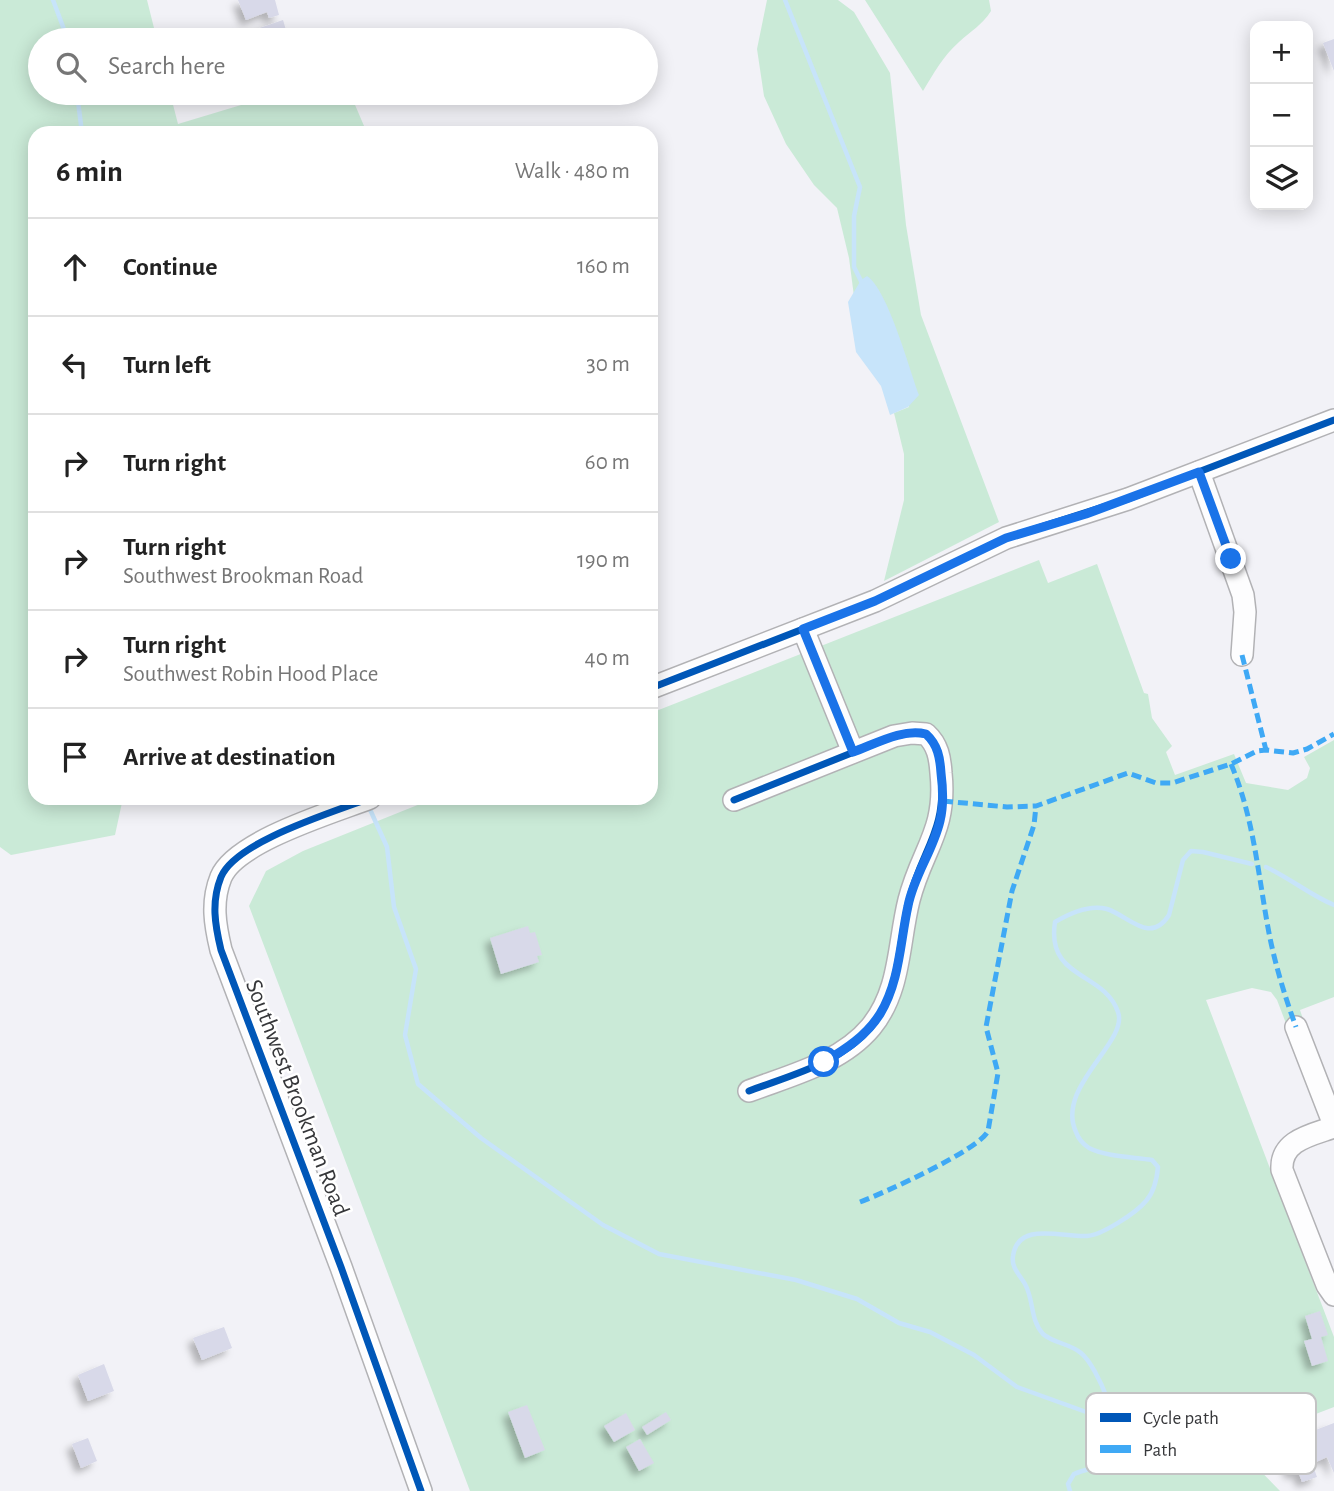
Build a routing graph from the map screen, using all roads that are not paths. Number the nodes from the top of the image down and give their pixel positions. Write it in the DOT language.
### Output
graph roads {
  1 [pos="1334,420"];
  2 [pos="1199,472"];
  3 [pos="803,629"];
  4 [pos="1242,655"];
  5 [pos="658,685"];
  6 [pos="853,752"];
  7 [pos="734,800"];
  8 [pos="352,805"];
  9 [pos="1296,1027"];
  10 [pos="749,1091"];
  11 [pos="1334,1126"];
  12 [pos="1334,1295"];
  13 [pos="421,1491"];
  1 -- 2 [label="street"];
  2 -- 3 [label="street"];
  2 -- 4 [label="street"];
  3 -- 5 [label="street"];
  3 -- 6 [label="street"];
  6 -- 7 [label="street"];
  6 -- 10 [label="street"];
  8 -- 13 [label="street, Southwest Brookman Road"];
  9 -- 11 [label="street"];
  11 -- 12 [label="street"];
}
